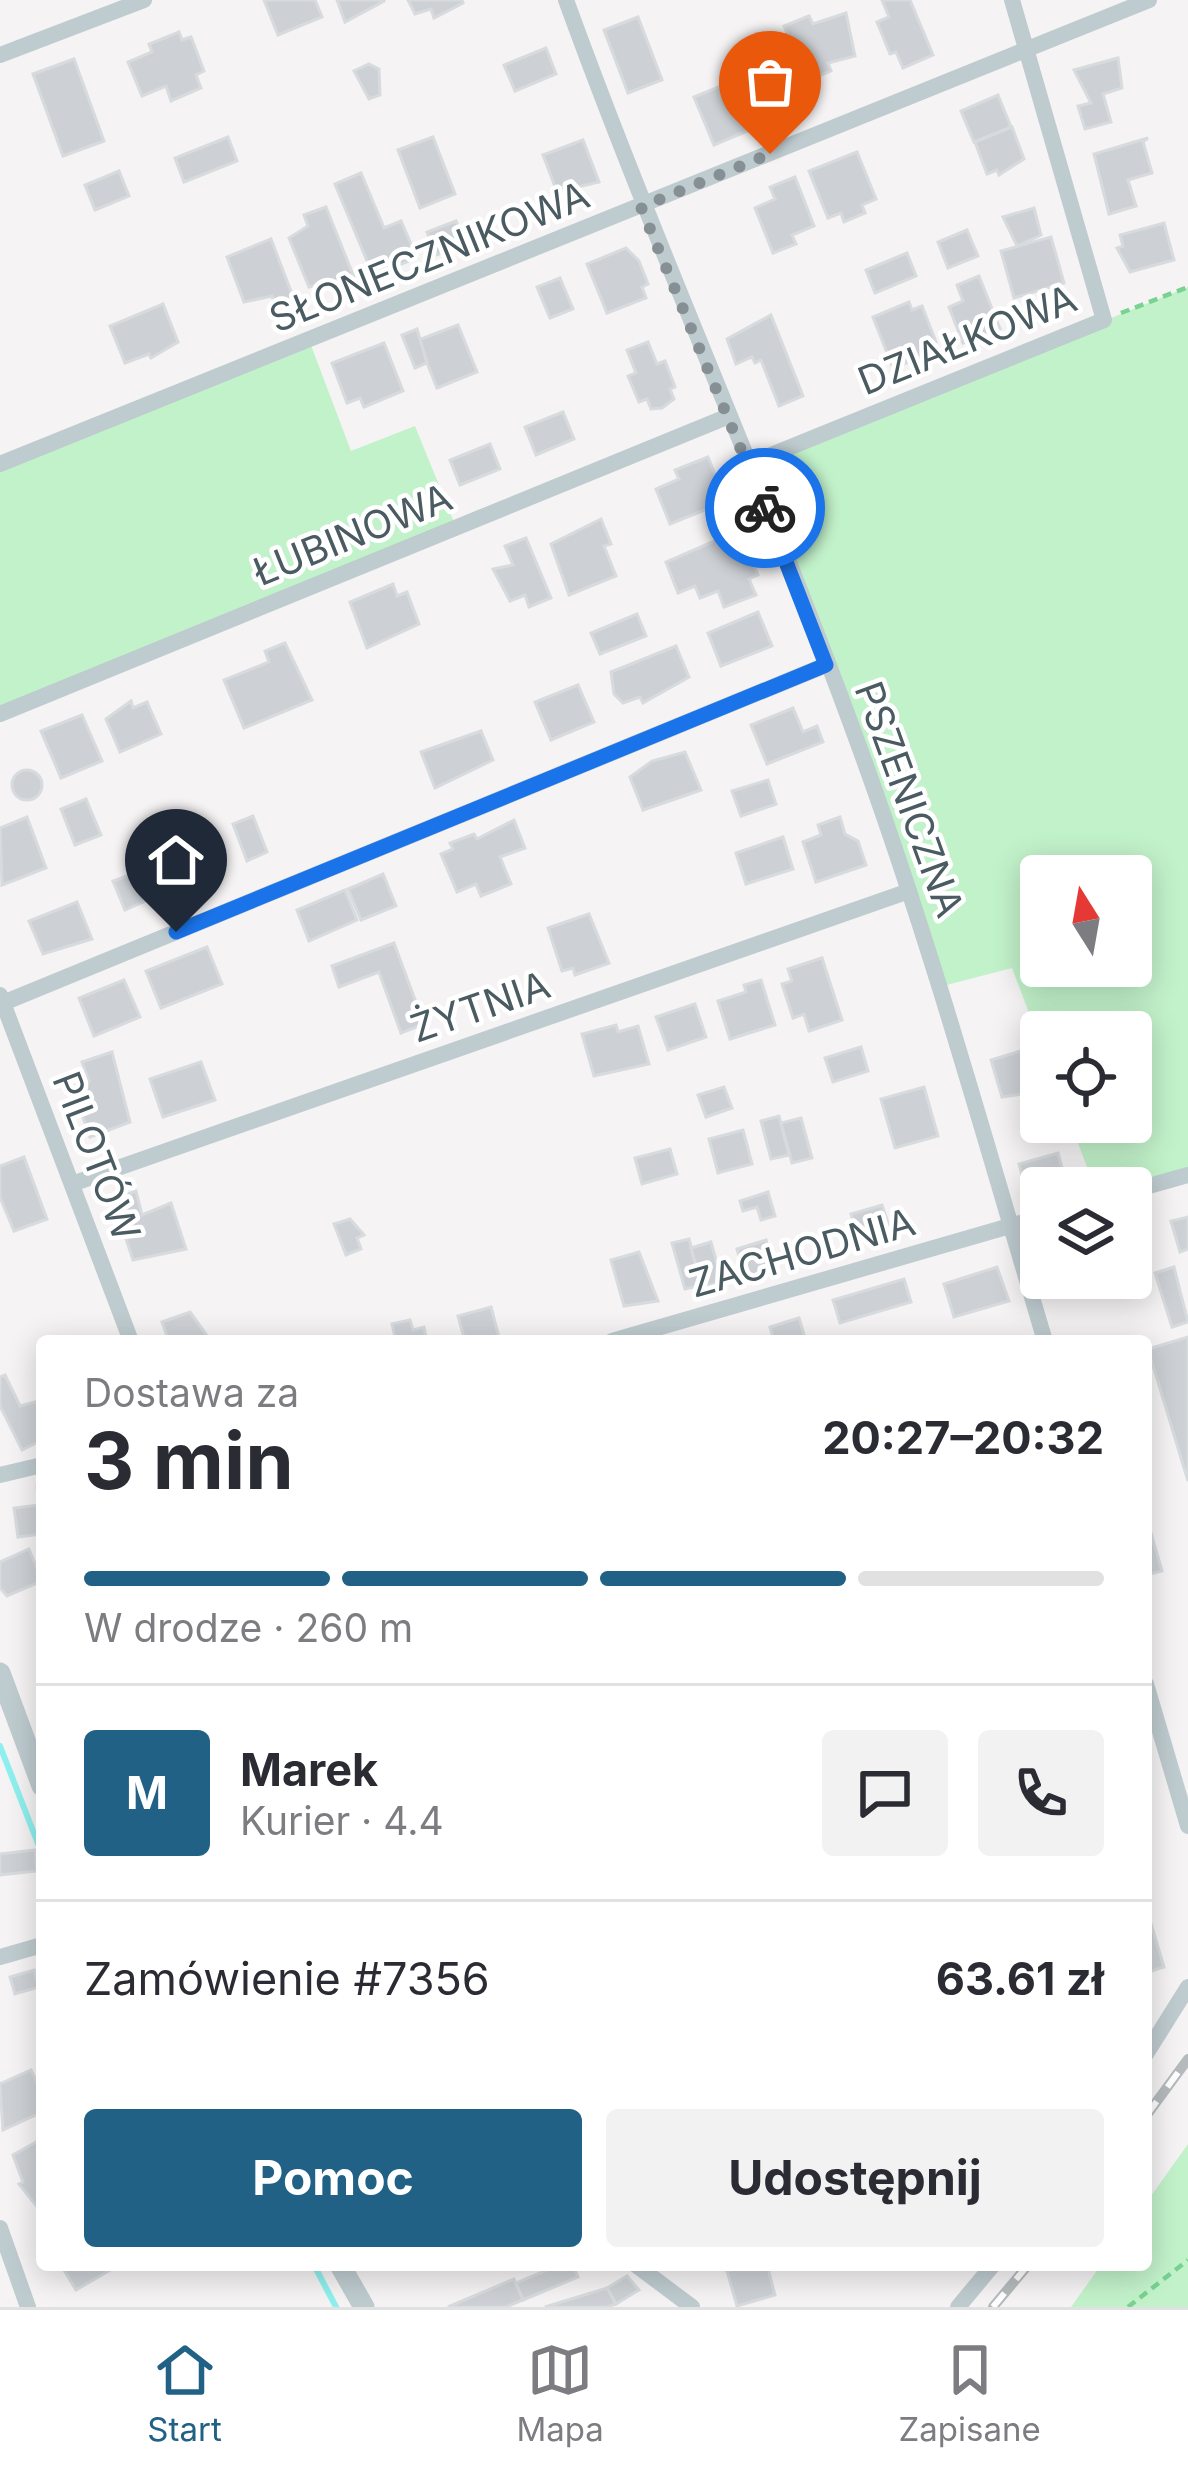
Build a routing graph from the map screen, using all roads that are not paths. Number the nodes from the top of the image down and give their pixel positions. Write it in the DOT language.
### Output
graph roads {
  1 [pos="144,0"];
  2 [pos="566,0"];
  3 [pos="1012,0"];
  4 [pos="1149,0"];
  5 [pos="1028,49"];
  6 [pos="0,55"];
  7 [pos="641,207"];
  8 [pos="729,416"];
  9 [pos="0,464"];
  10 [pos="749,464"];
  11 [pos="826,665"];
  12 [pos="0,714"];
  13 [pos="909,891"];
  14 [pos="2,999"];
  15 [pos="1188,1175"];
  16 [pos="72,1184"];
  17 [pos="1152,1185"];
  18 [pos="1020,1223"];
  19 [pos="1011,1226"];
  20 [pos="129,1335"];
  21 [pos="633,1335"];
  22 [pos="1043,1335"];
  23 [pos="36,1467"];
  24 [pos="0,1475"];
  25 [pos="0,1673"];
  26 [pos="1152,1704"];
  27 [pos="36,1770"];
  28 [pos="1188,1826"];
  29 [pos="36,1947"];
  30 [pos="0,1957"];
  31 [pos="1188,1988"];
  32 [pos="1152,2045"];
  33 [pos="0,2228"];
  34 [pos="343,2271"];
  35 [pos="644,2271"];
  36 [pos="970,2271"];
  37 [pos="988,2271"];
  38 [pos="976,2286"];
  39 [pos="28,2307"];
  40 [pos="364,2307"];
  41 [pos="692,2307"];
  42 [pos="958,2307"];
  1 -- 6 [label="street"];
  2 -- 7 [label="street, PSZENICZNA"];
  3 -- 5 [label="street, DZIAŁKOWA"];
  4 -- 5 [label="street, SŁONECZNIKOWA"];
  5 -- 7 [label="street, SŁONECZNIKOWA"];
  5 -- 10 [label="street, DZIAŁKOWA"];
  7 -- 8 [label="street, PSZENICZNA"];
  7 -- 9 [label="street, SŁONECZNIKOWA"];
  8 -- 10 [label="street, PSZENICZNA"];
  8 -- 12 [label="street, ŁUBINOWA"];
  10 -- 11 [label="street, PSZENICZNA"];
  11 -- 13 [label="street, PSZENICZNA"];
  11 -- 14 [label="street"];
  13 -- 16 [label="street, ŻYTNIA"];
  13 -- 19 [label="street, PSZENICZNA"];
  14 -- 16 [label="street, PILOTÓW"];
  15 -- 17 [label="street"];
  16 -- 20 [label="street, PILOTÓW"];
  18 -- 19 [label="street, ZACHODNIA"];
  19 -- 21 [label="street, ZACHODNIA"];
  19 -- 22 [label="street"];
  23 -- 24 [label="street"];
  25 -- 27 [label="street"];
  26 -- 28 [label="street"];
  29 -- 30 [label="street"];
  31 -- 32 [label="street"];
  33 -- 39 [label="street"];
  34 -- 40 [label="street"];
  35 -- 41 [label="street"];
  36 -- 38 [label="street"];
  37 -- 38 [label="street"];
  38 -- 42 [label="street"];
}
